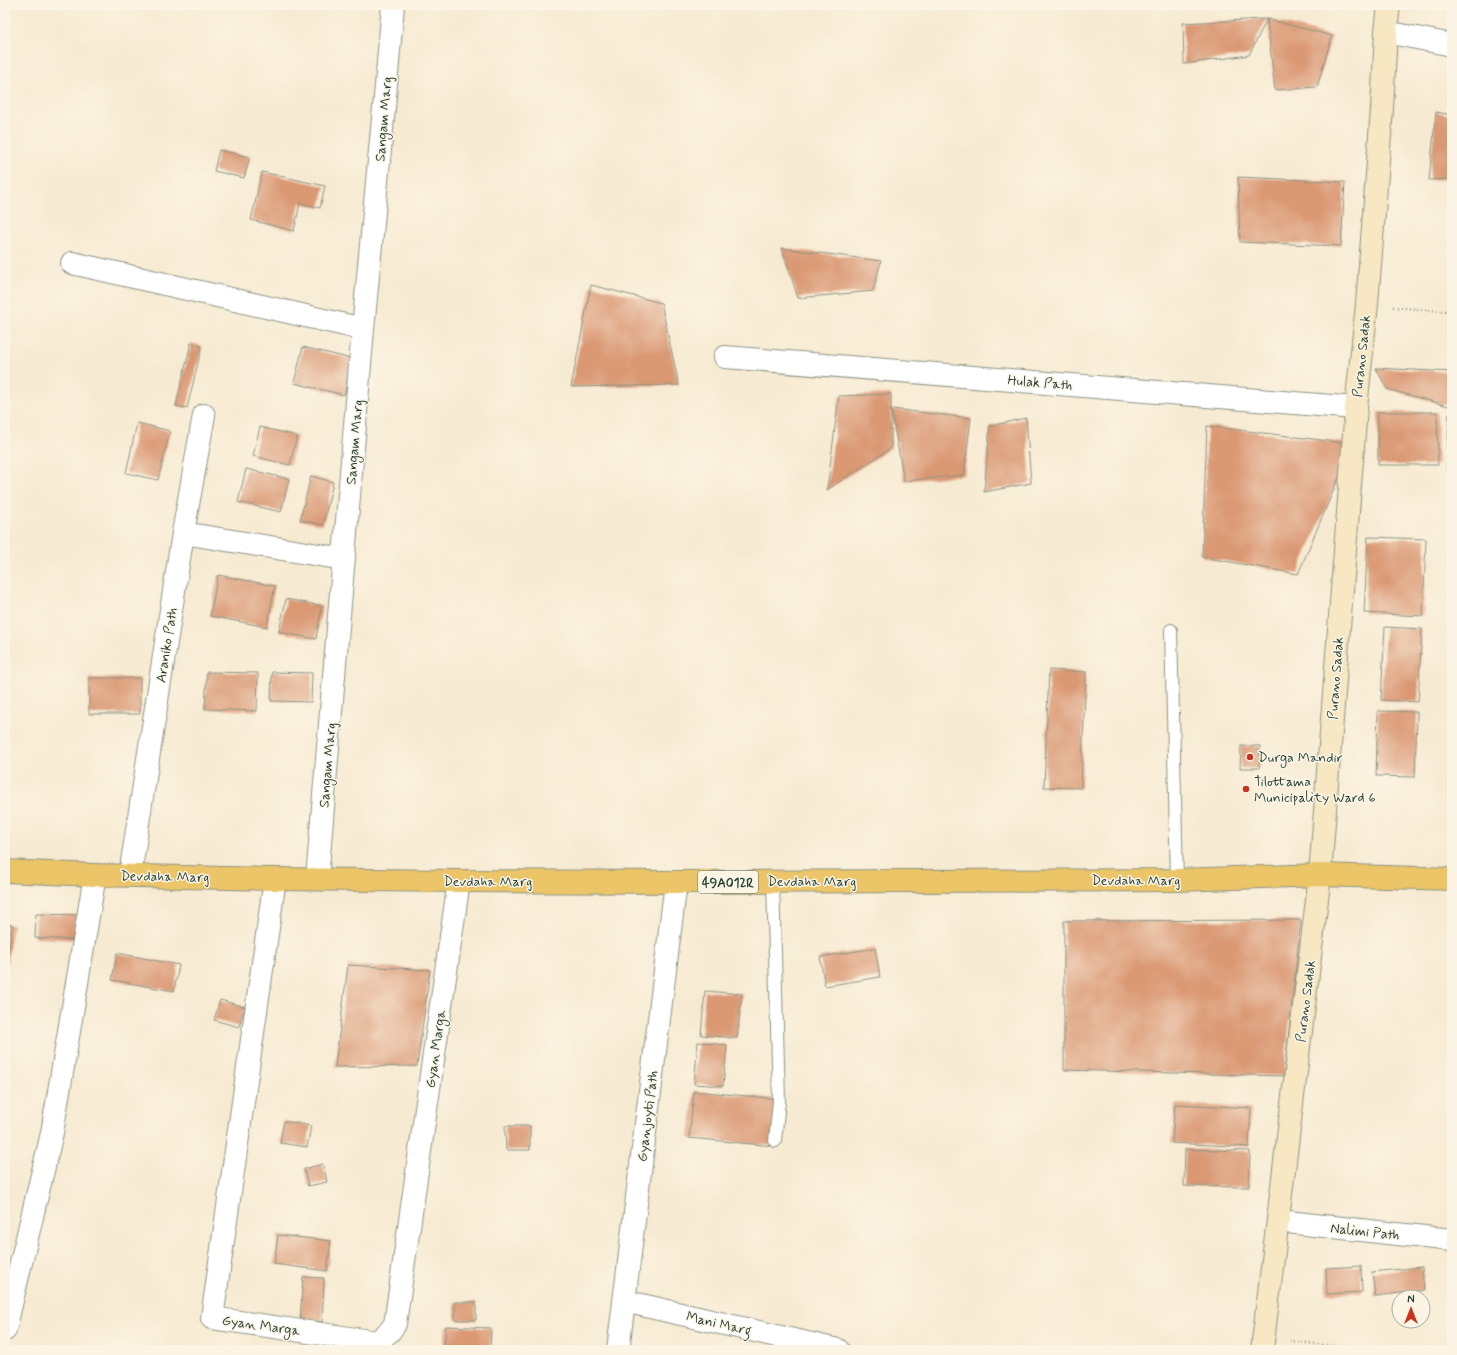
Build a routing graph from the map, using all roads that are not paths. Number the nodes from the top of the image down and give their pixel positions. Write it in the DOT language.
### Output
graph roads {
  1 [pos="393,5"];
  2 [pos="1389,5"];
  3 [pos="1386,32"];
  4 [pos="1452,45"];
  5 [pos="72,263"];
  6 [pos="363,330"];
  7 [pos="725,357"];
  8 [pos="1356,408"];
  9 [pos="204,415"];
  10 [pos="183,533"];
  11 [pos="344,559"];
  12 [pos="1171,630"];
  13 [pos="5,871"];
  14 [pos="95,875"];
  15 [pos="130,875"];
  16 [pos="1320,875"];
  17 [pos="275,879"];
  18 [pos="317,879"];
  19 [pos="1452,879"];
  20 [pos="1177,880"];
  21 [pos="459,882"];
  22 [pos="676,882"];
  23 [pos="773,882"];
  24 [pos="775,1141"];
  25 [pos="1278,1221"];
  26 [pos="1452,1240"];
  27 [pos="624,1301"];
  28 [pos="5,1330"];
  29 [pos="1263,1344"];
  30 [pos="618,1350"];
  31 [pos="838,1350"];
  1 -- 6 [label="street, Sangam Marg"];
  2 -- 3 [label="main road, Purano Sadak"];
  3 -- 4 [label="street"];
  3 -- 8 [label="main road, Purano Sadak"];
  5 -- 6 [label="street"];
  6 -- 11 [label="street, Sangam Marg"];
  7 -- 8 [label="street, Hulak Path"];
  8 -- 16 [label="main road, Purano Sadak"];
  9 -- 10 [label="street, Araniko Path"];
  10 -- 11 [label="street"];
  10 -- 15 [label="street, Araniko Path"];
  11 -- 18 [label="street, Sangam Marg"];
  12 -- 20 [label="lane"];
  13 -- 14 [label="main road, Devdaha Marg / 49A012R"];
  14 -- 15 [label="main road, Devdaha Marg / 49A012R"];
  14 -- 28 [label="street"];
  15 -- 17 [label="main road, Devdaha Marg / 49A012R"];
  16 -- 19 [label="main road, Devdaha Marg / 49A012R"];
  16 -- 20 [label="main road, Devdaha Marg / 49A012R"];
  16 -- 25 [label="main road, Purano Sadak"];
  17 -- 18 [label="main road, Devdaha Marg / 49A012R"];
  17 -- 21 [label="street, Gyan Marga"];
  18 -- 21 [label="main road, Devdaha Marg / 49A012R"];
  20 -- 23 [label="main road, Devdaha Marg / 49A012R"];
  21 -- 22 [label="main road, Devdaha Marg / 49A012R"];
  22 -- 23 [label="main road, Devdaha Marg / 49A012R"];
  22 -- 27 [label="street, Gyanjoyti Path"];
  23 -- 24 [label="lane"];
  25 -- 26 [label="street, Nalimi Path"];
  25 -- 29 [label="main road, Purano Sadak"];
  27 -- 30 [label="street, Gyanjoyti Path"];
  27 -- 31 [label="street, Mani Marg"];
}
